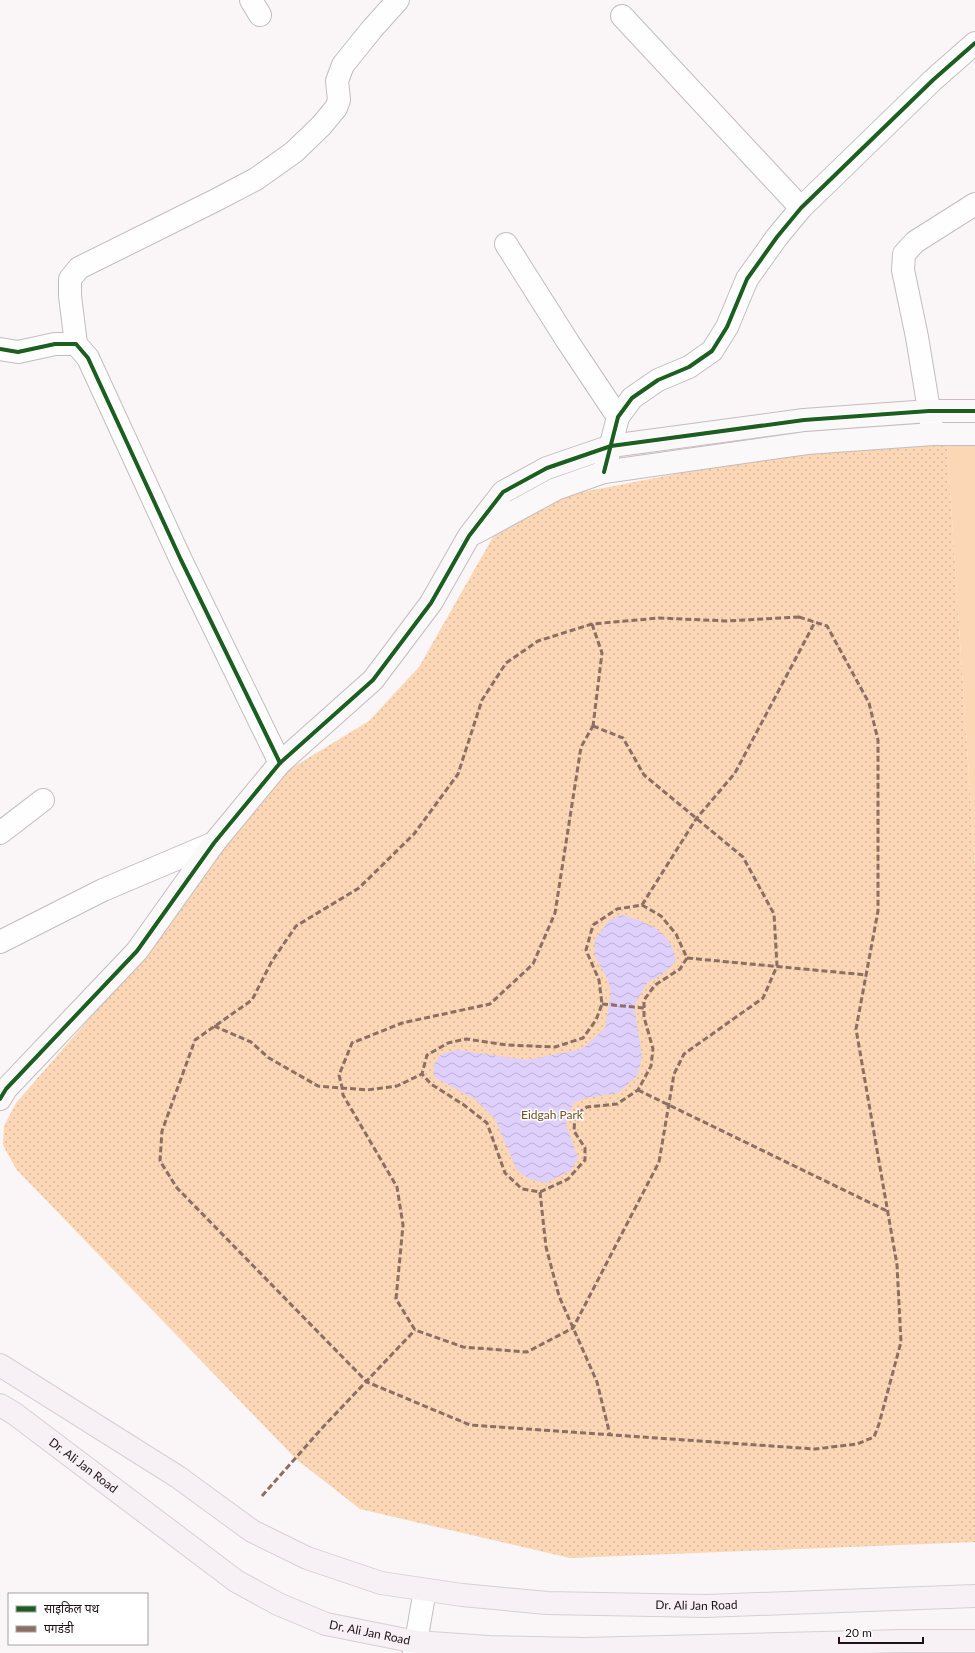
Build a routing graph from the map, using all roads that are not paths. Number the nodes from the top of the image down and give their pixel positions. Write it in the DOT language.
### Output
graph roads {
  1 [pos="398,0"];
  2 [pos="622,16"];
  3 [pos="975,44"];
  4 [pos="975,204"];
  5 [pos="801,208"];
  6 [pos="506,244"];
  7 [pos="76,344"];
  8 [pos="0,349"];
  9 [pos="929,411"];
  10 [pos="975,411"];
  11 [pos="618,417"];
  12 [pos="933,434"];
  13 [pos="975,434"];
  14 [pos="611,446"];
  15 [pos="604,472"];
  16 [pos="469,536"];
  17 [pos="280,763"];
  18 [pos="43,800"];
  19 [pos="0,833"];
  20 [pos="214,843"];
  21 [pos="0,942"];
  22 [pos="0,1099"];
  23 [pos="0,1365"];
  24 [pos="0,1405"];
  25 [pos="425,1590"];
  26 [pos="975,1596"];
  27 [pos="975,1641"];
  28 [pos="415,1648"];
  1 -- 7 [label="street"];
  2 -- 5 [label="street"];
  3 -- 5 [label="street"];
  4 -- 9 [label="street"];
  5 -- 11 [label="street"];
  6 -- 11 [label="street"];
  7 -- 8 [label="street"];
  7 -- 17 [label="street"];
  9 -- 10 [label="street"];
  9 -- 12 [label="street"];
  9 -- 14 [label="street"];
  11 -- 14 [label="street"];
  12 -- 13 [label="street"];
  12 -- 15 [label="street"];
  14 -- 15 [label="street"];
  14 -- 16 [label="street"];
  15 -- 16 [label="street"];
  16 -- 17 [label="street"];
  17 -- 20 [label="street"];
  18 -- 19 [label="street"];
  20 -- 21 [label="street"];
  20 -- 22 [label="street"];
  23 -- 25 [label="main road, Dr. Ali Jan Road"];
  24 -- 28 [label="main road, Dr. Ali Jan Road"];
  25 -- 26 [label="main road, Dr. Ali Jan Road"];
  25 -- 28 [label="street"];
  27 -- 28 [label="main road, Dr. Ali Jan Road"];
}
